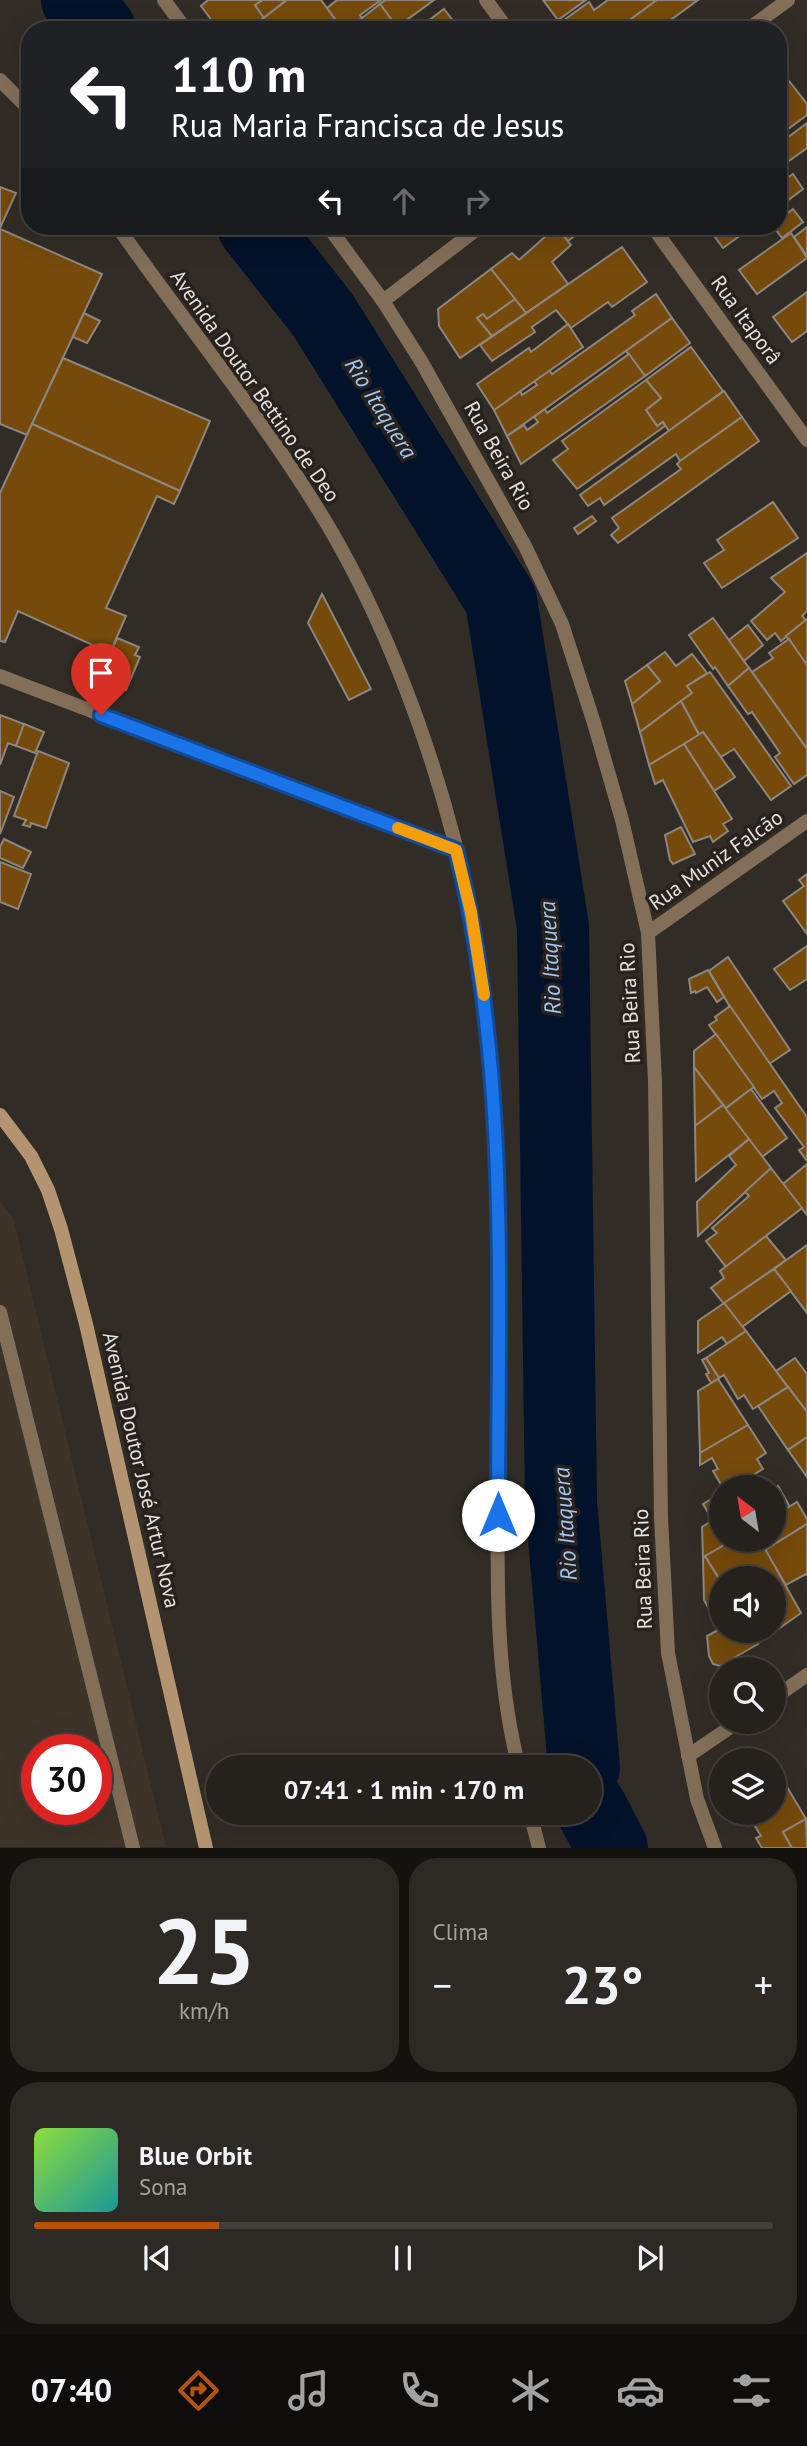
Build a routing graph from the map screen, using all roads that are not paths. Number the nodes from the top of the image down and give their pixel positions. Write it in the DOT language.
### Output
graph roads {
  1 [pos="164,0"];
  2 [pos="486,0"];
  3 [pos="788,0"];
  4 [pos="179,21"];
  5 [pos="501,21"];
  6 [pos="759,21"];
  7 [pos="0,80"];
  8 [pos="21,101"];
  9 [pos="124,235"];
  10 [pos="335,235"];
  11 [pos="469,235"];
  12 [pos="659,235"];
  13 [pos="383,301"];
  14 [pos="807,440"];
  15 [pos="0,676"];
  16 [pos="807,821"];
  17 [pos="456,850"];
  18 [pos="648,933"];
  19 [pos="0,1115"];
  20 [pos="0,1312"];
  21 [pos="807,1675"];
  22 [pos="786,1690"];
  23 [pos="720,1734"];
  24 [pos="517,1755"];
  25 [pos="688,1756"];
  26 [pos="533,1825"];
  27 [pos="133,1847"];
  28 [pos="206,1847"];
  29 [pos="538,1847"];
  30 [pos="715,1847"];
  1 -- 4 [label="street"];
  2 -- 5 [label="street"];
  3 -- 6 [label="street"];
  7 -- 8 [label="street"];
  9 -- 17 [label="street, Avenida Doutor Bettino de Deo"];
  10 -- 13 [label="street, Rua Beira Rio"];
  11 -- 13 [label="street"];
  12 -- 14 [label="street, Rua Itaporâ"];
  13 -- 18 [label="street, Rua Beira Rio"];
  15 -- 17 [label="street"];
  16 -- 18 [label="street, Rua Muniz Falcão"];
  17 -- 24 [label="street, Avenida Doutor Bettino de Deo"];
  18 -- 25 [label="street, Rua Beira Rio"];
  19 -- 28 [label="main road, Avenida Doutor José Artur Nova"];
  20 -- 27 [label="street"];
  21 -- 22 [label="street"];
  23 -- 25 [label="street"];
  25 -- 30 [label="street, Rua Beira Rio"];
  26 -- 29 [label="street"];
}
